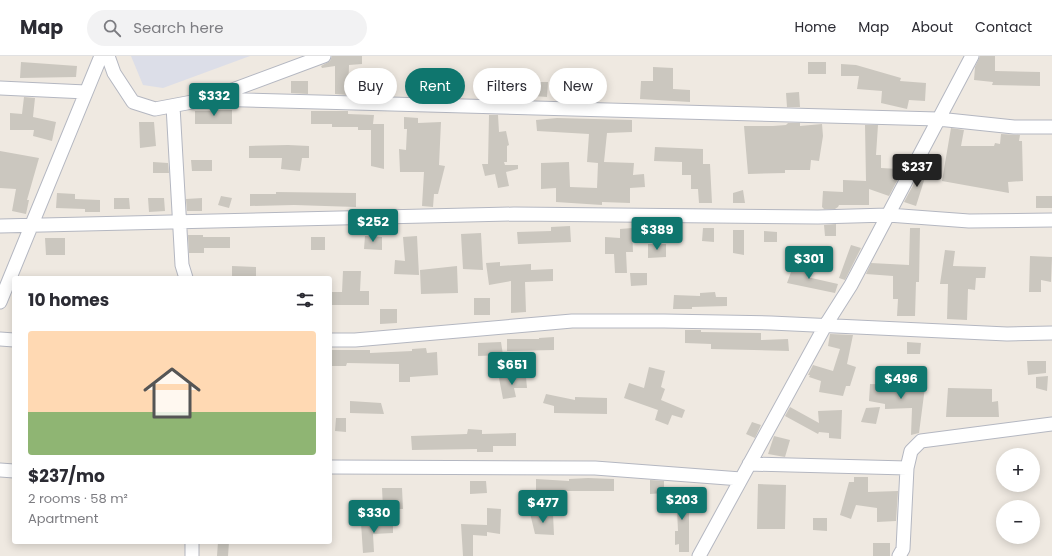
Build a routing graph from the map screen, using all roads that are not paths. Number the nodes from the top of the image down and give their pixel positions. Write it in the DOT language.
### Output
graph roads {
  1 [pos="101,56"];
  2 [pos="108,56"];
  3 [pos="324,56"];
  4 [pos="972,56"];
  5 [pos="0,88"];
  6 [pos="86,92"];
  7 [pos="208,99"];
  8 [pos="173,106"];
  9 [pos="938,120"];
  10 [pos="1052,127"];
  11 [pos="888,215"];
  12 [pos="1052,220"];
  13 [pos="180,221"];
  14 [pos="0,226"];
  15 [pos="30,227"];
  16 [pos="185,276"];
  17 [pos="0,302"];
  18 [pos="825,326"];
  19 [pos="1052,333"];
  20 [pos="0,339"];
  21 [pos="12,340"];
  22 [pos="332,340"];
  23 [pos="1052,424"];
  24 [pos="749,464"];
  25 [pos="332,468"];
  26 [pos="907,468"];
  27 [pos="0,470"];
  28 [pos="12,471"];
  29 [pos="740,479"];
  30 [pos="192,544"];
  31 [pos="192,556"];
  32 [pos="699,556"];
  33 [pos="899,556"];
  1 -- 6 [label="street"];
  2 -- 8 [label="street"];
  3 -- 7 [label="street"];
  4 -- 9 [label="street"];
  5 -- 6 [label="street"];
  6 -- 15 [label="street"];
  7 -- 8 [label="street"];
  7 -- 9 [label="street"];
  8 -- 13 [label="street"];
  9 -- 10 [label="street"];
  9 -- 11 [label="street"];
  11 -- 12 [label="street"];
  11 -- 13 [label="street"];
  11 -- 18 [label="street"];
  13 -- 15 [label="street"];
  13 -- 16 [label="street"];
  14 -- 15 [label="street"];
  15 -- 17 [label="street"];
  18 -- 19 [label="street"];
  18 -- 22 [label="street"];
  18 -- 24 [label="street"];
  20 -- 21 [label="street"];
  23 -- 26 [label="street"];
  24 -- 26 [label="street"];
  24 -- 29 [label="street"];
  25 -- 29 [label="street"];
  26 -- 33 [label="street"];
  27 -- 28 [label="street"];
  29 -- 32 [label="street"];
  30 -- 31 [label="street"];
}
